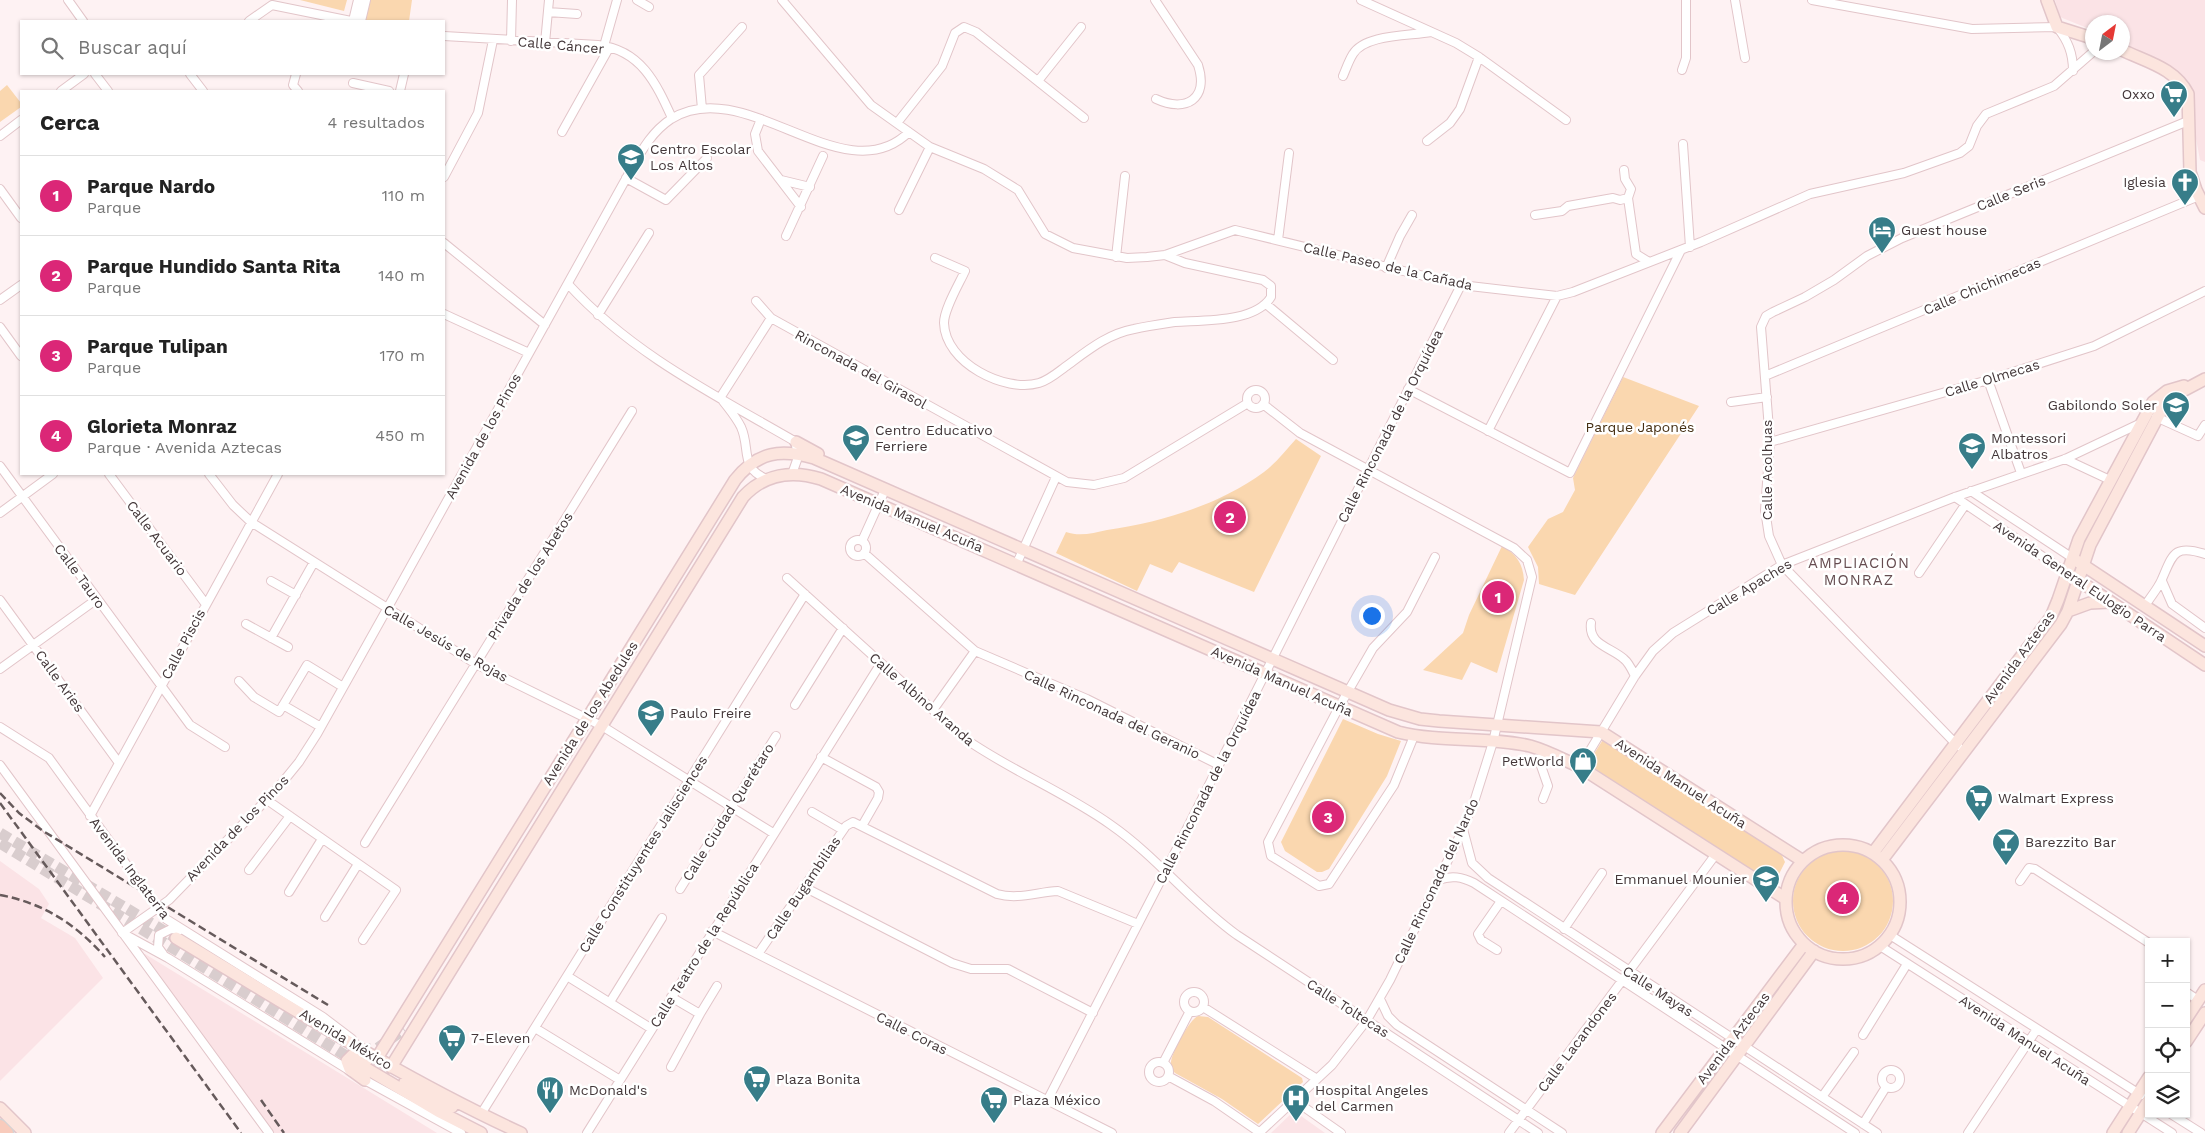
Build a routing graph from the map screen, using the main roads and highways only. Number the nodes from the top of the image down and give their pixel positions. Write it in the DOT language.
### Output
graph roads {
  1 [pos="0,1126"];
  2 [pos="7,1133"];
  1 -- 2 [label="main road"];
}
